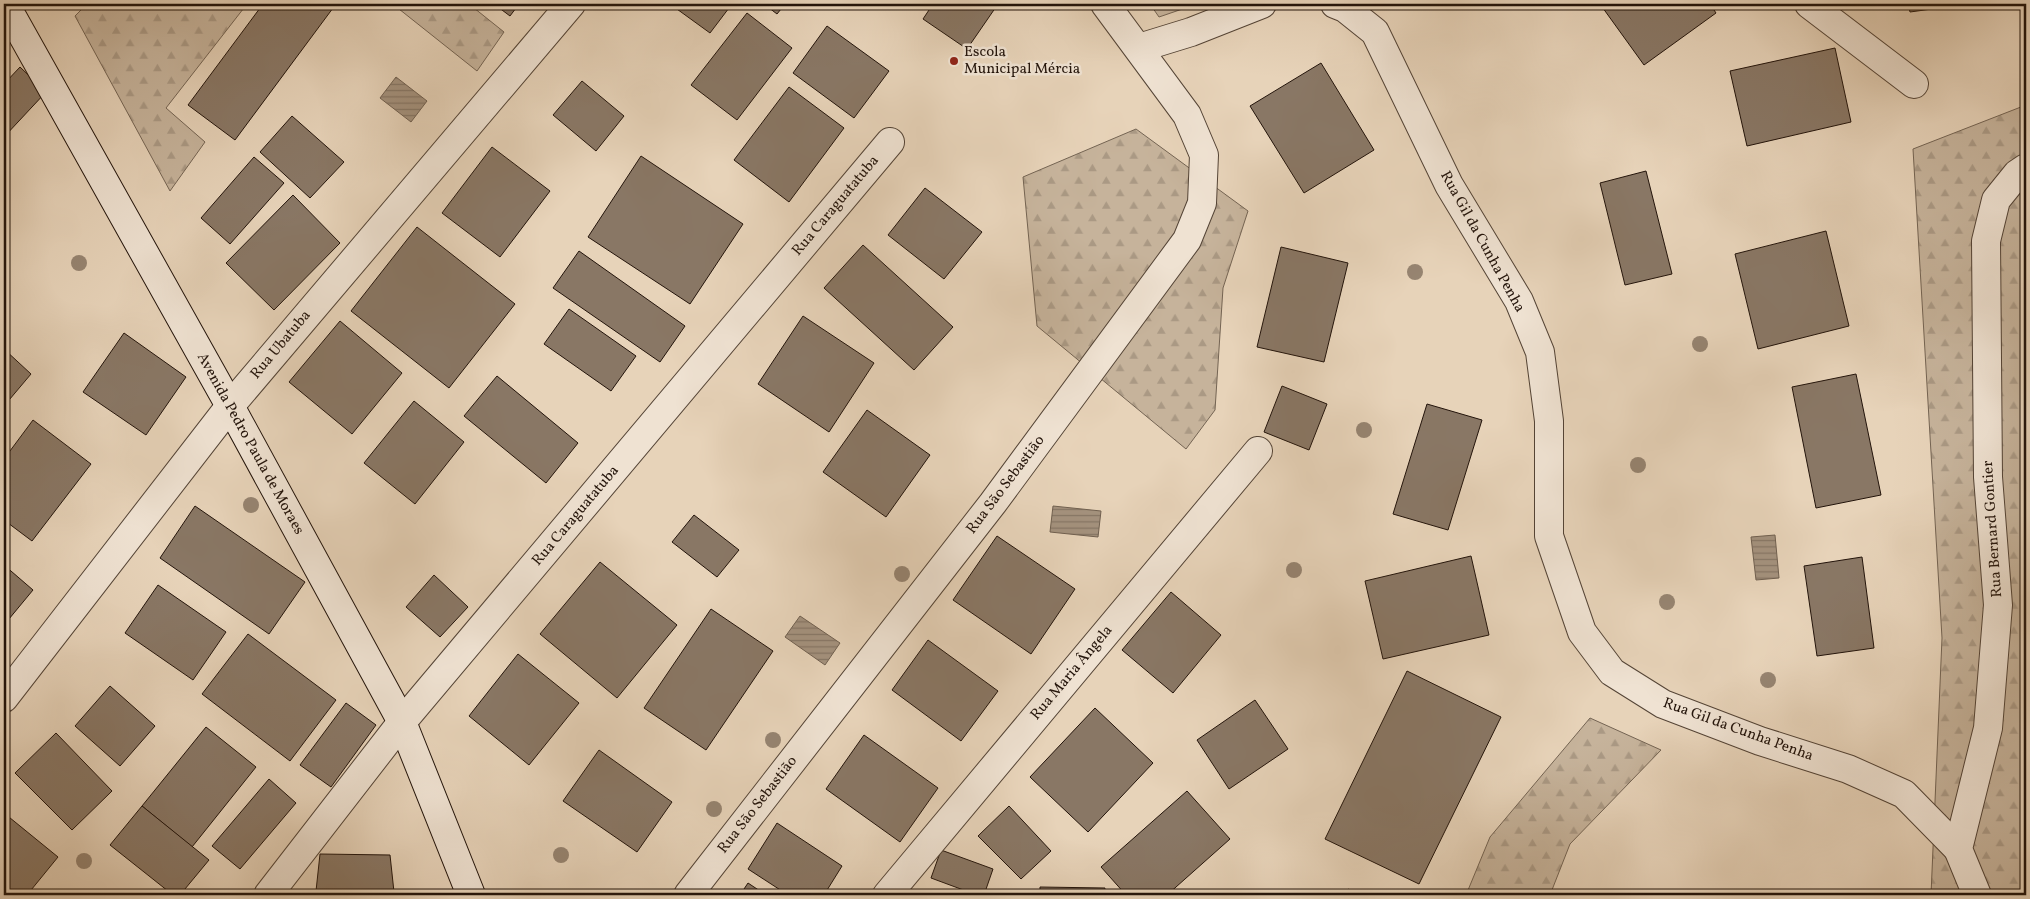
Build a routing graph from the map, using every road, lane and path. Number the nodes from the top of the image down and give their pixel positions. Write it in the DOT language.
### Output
graph roads {
  1 [pos="5,4"];
  2 [pos="571,4"];
  3 [pos="1105,4"];
  4 [pos="1262,4"];
  5 [pos="1335,4"];
  6 [pos="1809,4"];
  7 [pos="1139,48"];
  8 [pos="1914,84"];
  9 [pos="890,142"];
  10 [pos="2026,168"];
  11 [pos="230,406"];
  12 [pos="1258,451"];
  13 [pos="4,698"];
  14 [pos="402,722"];
  15 [pos="1958,849"];
  16 [pos="268,895"];
  17 [pos="471,895"];
  18 [pos="688,895"];
  19 [pos="887,895"];
  20 [pos="1977,895"];
  1 -- 11 [label="street, Avenida Pedro Paula de Moraes"];
  2 -- 11 [label="street, Rua Ubatuba"];
  3 -- 7 [label="street"];
  4 -- 7 [label="street"];
  5 -- 15 [label="street, Rua Gil da Cunha Penha"];
  6 -- 8 [label="street"];
  7 -- 18 [label="street, Rua São Sebastião"];
  9 -- 14 [label="street, Rua Caraguatatuba"];
  10 -- 15 [label="street, Rua Bernard Gontier"];
  11 -- 13 [label="street, Rua Ubatuba"];
  11 -- 14 [label="street, Avenida Pedro Paula de Moraes"];
  12 -- 19 [label="street, Rua Maria Ângela"];
  14 -- 16 [label="street, Rua Caraguatatuba"];
  14 -- 17 [label="street, Avenida Pedro Paula de Moraes"];
  15 -- 20 [label="street"];
}
